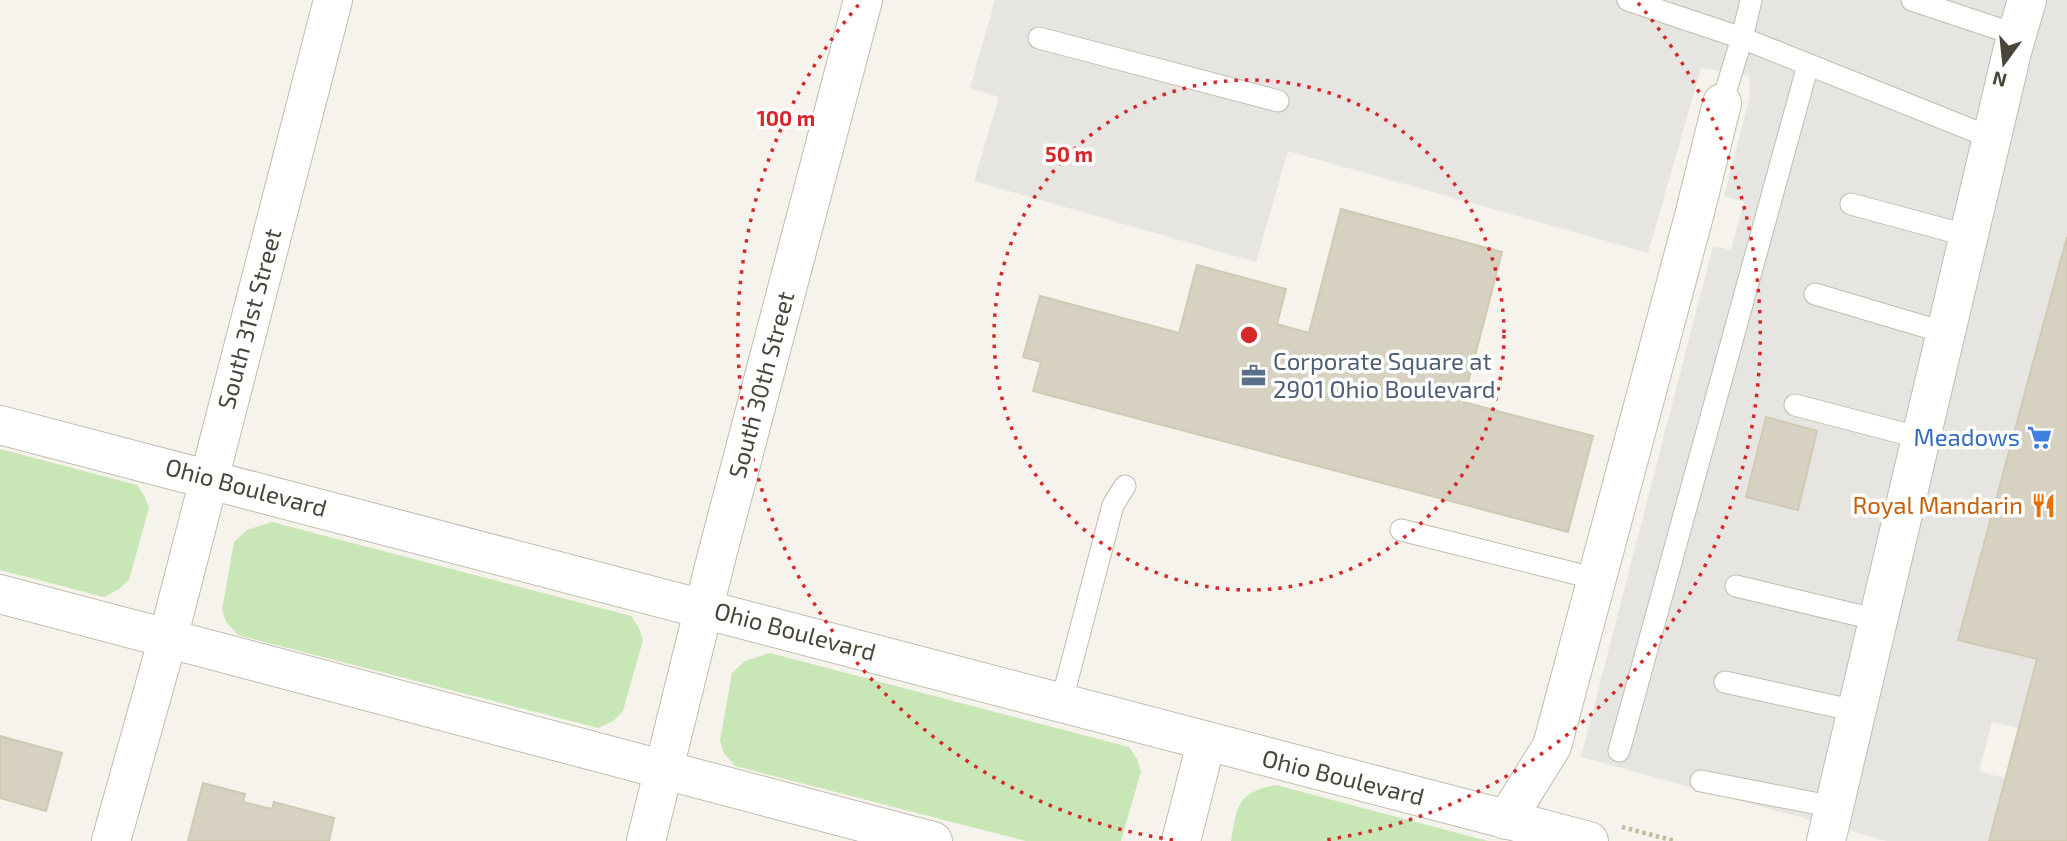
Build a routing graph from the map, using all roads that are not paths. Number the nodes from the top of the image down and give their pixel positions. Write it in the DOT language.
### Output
graph roads {
  1 [pos="333,0"];
  2 [pos="863,0"];
  3 [pos="1628,0"];
  4 [pos="1751,0"];
  5 [pos="1912,0"];
  6 [pos="2022,18"];
  7 [pos="1039,38"];
  8 [pos="1742,38"];
  9 [pos="1808,65"];
  10 [pos="1278,101"];
  11 [pos="1722,103"];
  12 [pos="1992,138"];
  13 [pos="1851,204"];
  14 [pos="1969,236"];
  15 [pos="1815,294"];
  16 [pos="1946,333"];
  17 [pos="1795,405"];
  18 [pos="0,425"];
  19 [pos="1921,438"];
  20 [pos="209,478"];
  21 [pos="1125,486"];
  22 [pos="1401,530"];
  23 [pos="1597,579"];
  24 [pos="1736,586"];
  25 [pos="0,594"];
  26 [pos="704,607"];
  27 [pos="1878,620"];
  28 [pos="168,638"];
  29 [pos="1725,682"];
  30 [pos="1061,704"];
  31 [pos="1856,711"];
  32 [pos="1206,743"];
  33 [pos="1619,751"];
  34 [pos="663,770"];
  35 [pos="1701,781"];
  36 [pos="1506,820"];
  37 [pos="1830,824"];
  38 [pos="111,841"];
  39 [pos="646,841"];
  40 [pos="933,841"];
  41 [pos="1181,841"];
  42 [pos="1589,841"];
  1 -- 20 [label="street, South 31st Street"];
  2 -- 26 [label="street, South 30th Street"];
  3 -- 8 [label="lane"];
  4 -- 8 [label="lane"];
  5 -- 6 [label="lane"];
  6 -- 12 [label="street"];
  7 -- 10 [label="lane"];
  8 -- 9 [label="lane"];
  8 -- 11 [label="lane"];
  9 -- 12 [label="lane"];
  9 -- 33 [label="lane"];
  11 -- 23 [label="street"];
  12 -- 14 [label="street"];
  13 -- 14 [label="lane"];
  14 -- 16 [label="street"];
  15 -- 16 [label="lane"];
  16 -- 19 [label="street"];
  17 -- 19 [label="lane"];
  18 -- 20 [label="street, Ohio Boulevard"];
  19 -- 27 [label="street"];
  20 -- 26 [label="street, Ohio Boulevard"];
  20 -- 28 [label="street, South 31st Street"];
  21 -- 30 [label="lane"];
  22 -- 23 [label="lane"];
  23 -- 36 [label="street"];
  24 -- 27 [label="lane"];
  25 -- 28 [label="street"];
  26 -- 30 [label="street, Ohio Boulevard"];
  26 -- 34 [label="street, South 30th Street"];
  27 -- 31 [label="street"];
  28 -- 34 [label="street"];
  28 -- 38 [label="street, South 31st Street"];
  29 -- 31 [label="lane"];
  30 -- 32 [label="street, Ohio Boulevard"];
  31 -- 37 [label="street"];
  32 -- 36 [label="street, Ohio Boulevard"];
  32 -- 41 [label="street"];
  34 -- 39 [label="street, South 30th Street"];
  34 -- 40 [label="street"];
  35 -- 37 [label="lane"];
  36 -- 42 [label="street, Ohio Boulevard"];
}
